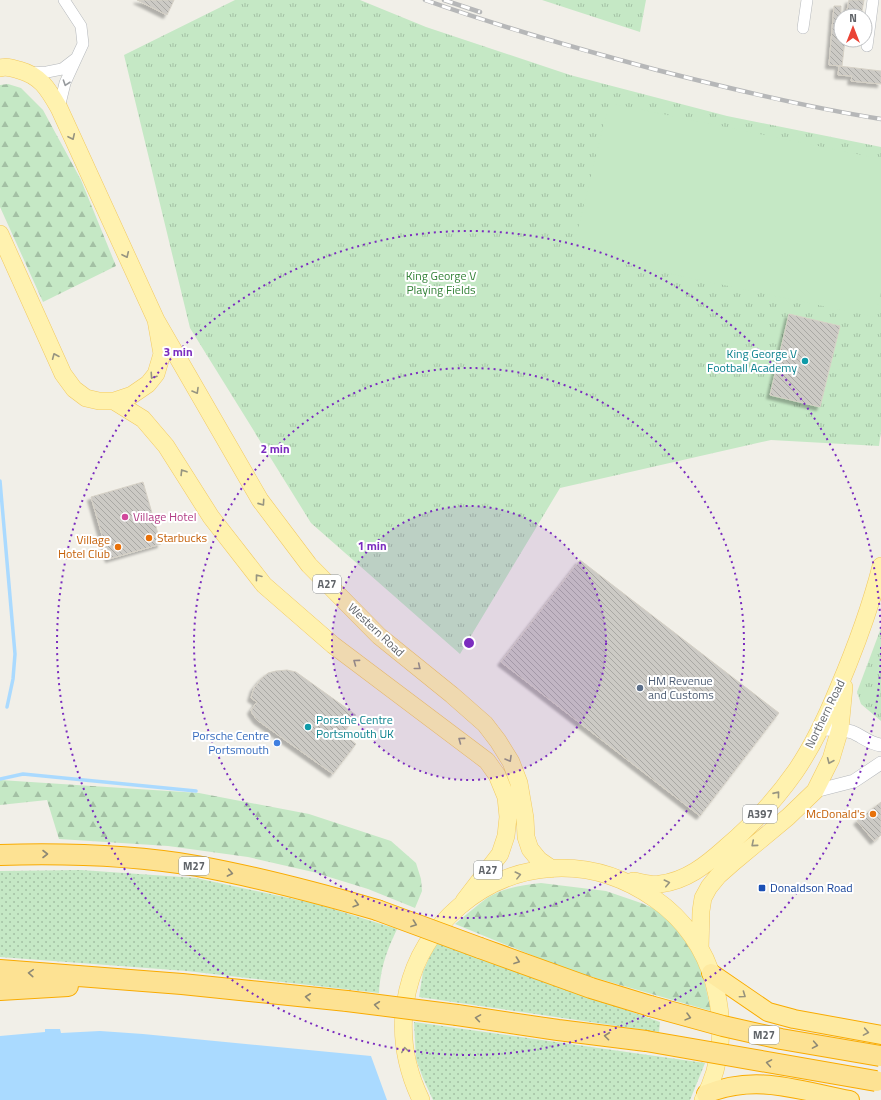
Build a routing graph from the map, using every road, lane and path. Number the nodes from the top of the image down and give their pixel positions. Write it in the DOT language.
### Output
graph roads {
  1 [pos="64,0"];
  2 [pos="807,0"];
  3 [pos="803,28"];
  4 [pos="76,58"];
  5 [pos="2,65"];
  6 [pos="30,73"];
  7 [pos="59,108"];
  8 [pos="0,234"];
  9 [pos="156,320"];
  10 [pos="114,401"];
  11 [pos="881,566"];
  12 [pos="847,669"];
  13 [pos="821,729"];
  14 [pos="840,729"];
  15 [pos="881,745"];
  16 [pos="881,763"];
  17 [pos="815,791"];
  18 [pos="2,855"];
  19 [pos="552,869"];
  20 [pos="615,878"];
  21 [pos="464,901"];
  22 [pos="700,949"];
  23 [pos="0,970"];
  24 [pos="711,973"];
  25 [pos="182,984"];
  26 [pos="0,990"];
  27 [pos="881,1035"];
  28 [pos="881,1056"];
  29 [pos="879,1082"];
  30 [pos="826,1096"];
  31 [pos="705,1097"];
  32 [pos="420,1100"];
  33 [pos="726,1100"];
  34 [pos="850,1100"];
  1 -- 4 [label="street"];
  2 -- 3 [label="street"];
  4 -- 6 [label="street"];
  4 -- 7 [label="street, one-way"];
  5 -- 6 [label="main road"];
  6 -- 7 [label="main road"];
  7 -- 9 [label="main road, one-way"];
  10 -- 8 [label="main road, one-way"];
  9 -- 10 [label="main road, one-way"];
  9 -- 19 [label="main road, Western Road / A27, one-way"];
  21 -- 10 [label="main road, A27, one-way"];
  11 -- 12 [label="main road, Northern Road / A397"];
  12 -- 13 [label="main road, Northern Road / A397"];
  12 -- 14 [label="main road, Northern Road / A397"];
  13 -- 14 [label="street"];
  20 -- 13 [label="main road, Northern Road / A397, one-way"];
  14 -- 15 [label="street"];
  14 -- 17 [label="main road, Northern Road / A397, one-way"];
  16 -- 17 [label="street"];
  17 -- 22 [label="main road, Northern Road / A397, one-way"];
  18 -- 28 [label="highway, M27, one-way, bridge"];
  19 -- 20 [label="main road"];
  21 -- 19 [label="main road, one-way"];
  20 -- 22 [label="main road"];
  32 -- 21 [label="main road, one-way"];
  22 -- 24 [label="main road"];
  25 -- 23 [label="highway, M27, one-way"];
  24 -- 27 [label="highway, one-way"];
  24 -- 31 [label="main road"];
  25 -- 26 [label="highway"];
  29 -- 25 [label="highway, M27, one-way, bridge"];
  30 -- 31 [label="highway"];
  30 -- 33 [label="highway"];
  30 -- 34 [label="highway"];
}
